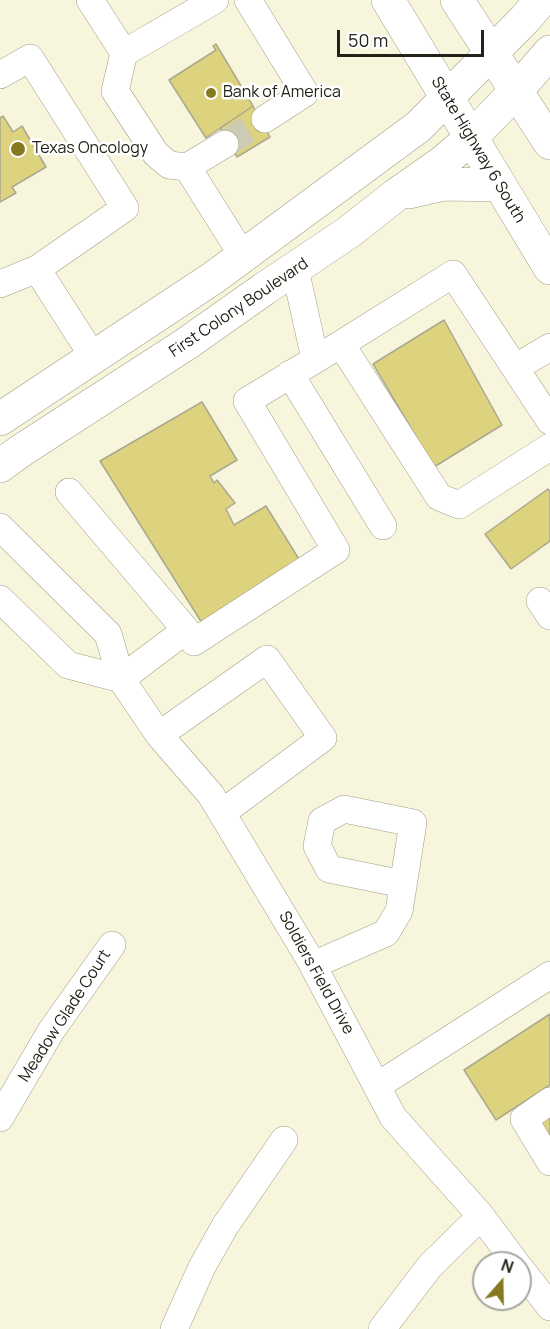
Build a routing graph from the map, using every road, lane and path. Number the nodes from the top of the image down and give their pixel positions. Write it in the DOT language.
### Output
graph roads {
  1 [pos="90,0"];
  2 [pos="215,0"];
  3 [pos="248,0"];
  4 [pos="387,0"];
  5 [pos="457,0"];
  6 [pos="541,0"];
  7 [pos="171,10"];
  8 [pos="550,52"];
  9 [pos="124,53"];
  10 [pos="491,54"];
  11 [pos="0,75"];
  12 [pos="516,91"];
  13 [pos="447,98"];
  14 [pos="264,120"];
  15 [pos="471,138"];
  16 [pos="550,143"];
  17 [pos="225,144"];
  18 [pos="187,167"];
  19 [pos="499,185"];
  20 [pos="396,195"];
  21 [pos="243,256"];
  22 [pos="37,268"];
  23 [pos="550,268"];
  24 [pos="295,269"];
  25 [pos="0,284"];
  26 [pos="341,344"];
  27 [pos="550,346"];
  28 [pos="94,358"];
  29 [pos="315,359"];
  30 [pos="515,368"];
  31 [pos="290,374"];
  32 [pos="0,419"];
  33 [pos="550,421"];
  34 [pos="550,447"];
  35 [pos="0,466"];
  36 [pos="69,492"];
  37 [pos="383,526"];
  38 [pos="0,527"];
  39 [pos="0,599"];
  40 [pos="186,630"];
  41 [pos="120,679"];
  42 [pos="159,735"];
  43 [pos="222,813"];
  44 [pos="403,884"];
  45 [pos="112,945"];
  46 [pos="313,965"];
  47 [pos="550,975"];
  48 [pos="377,1086"];
  49 [pos="550,1101"];
  50 [pos="0,1118"];
  51 [pos="284,1140"];
  52 [pos="550,1162"];
  53 [pos="481,1216"];
  54 [pos="507,1251"];
  55 [pos="532,1284"];
  56 [pos="550,1307"];
  57 [pos="174,1329"];
  58 [pos="382,1329"];
  1 -- 9 [label="street"];
  2 -- 7 [label="street"];
  3 -- 14 [label="street"];
  4 -- 13 [label="main road, State Highway 6 South"];
  5 -- 10 [label="main road"];
  6 -- 10 [label="main road"];
  7 -- 9 [label="street"];
  8 -- 12 [label="main road, First Colony Boulevard"];
  9 -- 18 [label="street"];
  10 -- 12 [label="main road"];
  10 -- 13 [label="main road"];
  11 -- 22 [label="street"];
  12 -- 15 [label="main road, First Colony Boulevard"];
  12 -- 16 [label="main road"];
  13 -- 15 [label="main road, State Highway 6 South"];
  13 -- 21 [label="main road"];
  15 -- 19 [label="main road, State Highway 6 South"];
  15 -- 20 [label="main road, First Colony Boulevard"];
  17 -- 18 [label="street"];
  18 -- 21 [label="street"];
  19 -- 20 [label="main road"];
  19 -- 23 [label="main road, State Highway 6 South"];
  20 -- 24 [label="main road, First Colony Boulevard"];
  21 -- 28 [label="main road"];
  22 -- 25 [label="street"];
  22 -- 28 [label="street"];
  24 -- 29 [label="street"];
  24 -- 35 [label="main road, First Colony Boulevard"];
  26 -- 29 [label="street"];
  26 -- 30 [label="street"];
  26 -- 34 [label="street"];
  27 -- 30 [label="street"];
  28 -- 32 [label="main road"];
  29 -- 31 [label="street"];
  30 -- 33 [label="street"];
  31 -- 37 [label="street"];
  31 -- 40 [label="street"];
  36 -- 40 [label="street"];
  38 -- 41 [label="street, Soldiers Field Drive"];
  39 -- 41 [label="street"];
  40 -- 41 [label="street"];
  41 -- 42 [label="street, Soldiers Field Drive"];
  42 -- 43 [label="street, Soldiers Field Drive"];
  42 -- 43 [label="street"];
  43 -- 46 [label="street, Soldiers Field Drive"];
  44 -- 46 [label="street"];
  45 -- 50 [label="street, Meadow Glade Court"];
  46 -- 48 [label="street, Soldiers Field Drive"];
  47 -- 48 [label="street"];
  48 -- 53 [label="street, Soldiers Field Drive"];
  49 -- 52 [label="street"];
  51 -- 57 [label="street"];
  53 -- 54 [label="street, Soldiers Field Drive"];
  53 -- 58 [label="street"];
  55 -- 56 [label="street"];
}
